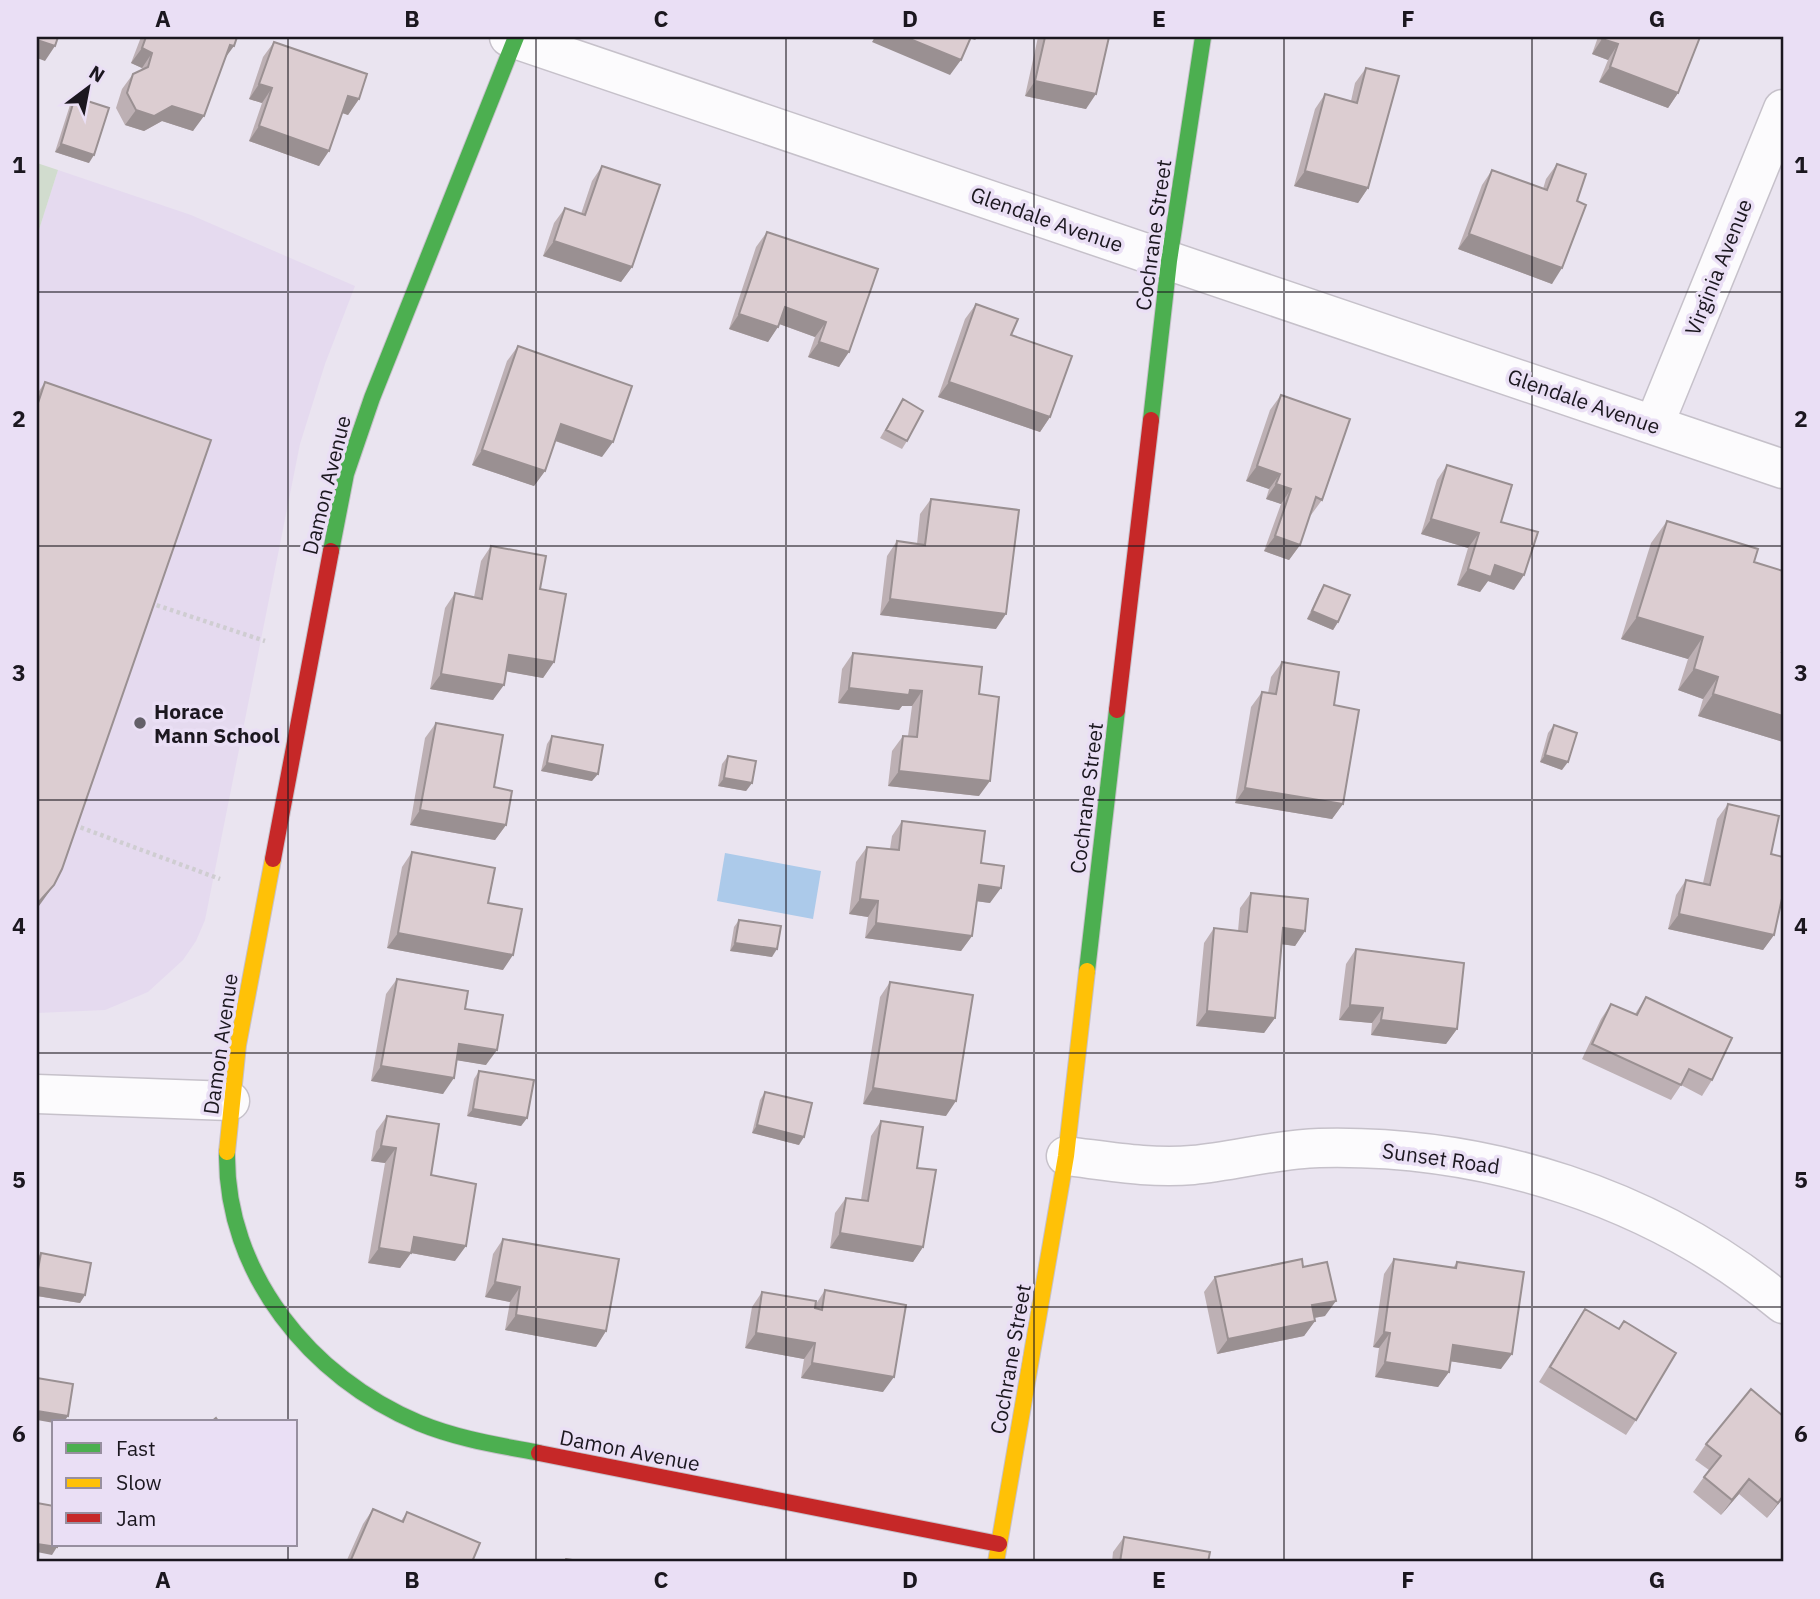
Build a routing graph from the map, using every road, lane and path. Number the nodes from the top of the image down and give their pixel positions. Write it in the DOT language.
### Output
graph roads {
  1 [pos="514,37"];
  2 [pos="1203,37"];
  3 [pos="1783,109"];
  4 [pos="1169,261"];
  5 [pos="1654,425"];
  6 [pos="1783,469"];
  7 [pos="146,602"];
  8 [pos="310,656"];
  9 [pos="70,823"];
  10 [pos="266,896"];
  11 [pos="37,1094"];
  12 [pos="230,1101"];
  13 [pos="1066,1156"];
  14 [pos="1779,1291"];
  15 [pos="999,1544"];
  16 [pos="996,1562"];
  1 -- 4 [label="street, Glendale Avenue"];
  1 -- 8 [label="street, Damon Avenue"];
  2 -- 4 [label="street, Cochrane Street"];
  3 -- 5 [label="street, Virginia Avenue"];
  4 -- 5 [label="street, Glendale Avenue"];
  4 -- 13 [label="street, Cochrane Street"];
  5 -- 6 [label="street, Glendale Avenue"];
  7 -- 8 [label="path"];
  8 -- 10 [label="street, Damon Avenue"];
  9 -- 10 [label="path"];
  10 -- 12 [label="street, Damon Avenue"];
  11 -- 12 [label="street"];
  12 -- 15 [label="street, Damon Avenue"];
  13 -- 14 [label="street, Sunset Road"];
  13 -- 15 [label="street, Cochrane Street"];
  15 -- 16 [label="street, Cochrane Street"];
}
